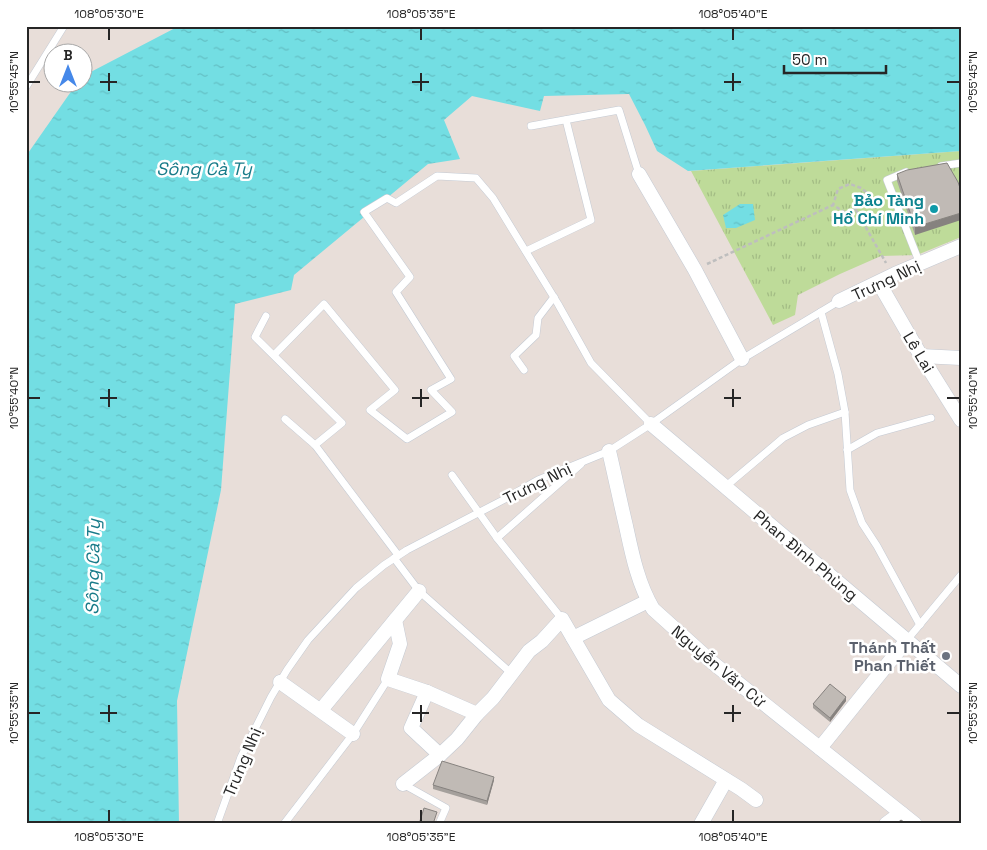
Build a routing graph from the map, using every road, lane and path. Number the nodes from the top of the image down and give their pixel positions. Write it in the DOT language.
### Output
graph roads {
  1 [pos="64,26"];
  2 [pos="26,87"];
  3 [pos="566,120"];
  4 [pos="531,126"];
  5 [pos="961,163"];
  6 [pos="933,168"];
  7 [pos="914,171"];
  8 [pos="639,174"];
  9 [pos="833,205"];
  10 [pos="855,209"];
  11 [pos="961,246"];
  12 [pos="526,251"];
  13 [pos="920,264"];
  14 [pos="694,270"];
  15 [pos="895,274"];
  16 [pos="879,282"];
  17 [pos="554,297"];
  18 [pos="839,301"];
  19 [pos="820,312"];
  20 [pos="266,316"];
  21 [pos="274,355"];
  22 [pos="921,356"];
  23 [pos="961,358"];
  24 [pos="742,359"];
  25 [pos="524,370"];
  26 [pos="845,412"];
  27 [pos="931,418"];
  28 [pos="285,419"];
  29 [pos="961,420"];
  30 [pos="650,424"];
  31 [pos="315,446"];
  32 [pos="847,450"];
  33 [pos="609,451"];
  34 [pos="585,460"];
  35 [pos="452,476"];
  36 [pos="725,487"];
  37 [pos="478,512"];
  38 [pos="497,538"];
  39 [pos="396,556"];
  40 [pos="961,575"];
  41 [pos="418,591"];
  42 [pos="648,601"];
  43 [pos="562,619"];
  44 [pos="395,620"];
  45 [pos="920,626"];
  46 [pos="573,638"];
  47 [pos="908,640"];
  48 [pos="512,674"];
  49 [pos="388,679"];
  50 [pos="280,682"];
  51 [pos="961,686"];
  52 [pos="427,692"];
  53 [pos="321,710"];
  54 [pos="477,714"];
  55 [pos="353,734"];
  56 [pos="820,748"];
  57 [pos="440,756"];
  58 [pos="726,780"];
  59 [pos="403,784"];
  60 [pos="756,800"];
  61 [pos="901,813"];
  62 [pos="217,824"];
  63 [pos="284,824"];
  64 [pos="439,824"];
  65 [pos="701,824"];
  66 [pos="886,824"];
  67 [pos="915,824"];
  1 -- 2 [label="lane"];
  3 -- 4 [label="lane"];
  3 -- 8 [label="lane"];
  3 -- 12 [label="lane"];
  5 -- 6 [label="lane"];
  7 -- 13 [label="lane"];
  8 -- 14 [label="street"];
  9 -- 10 [label="path"];
  9 -- 10 [label="path"];
  9 -- 14 [label="path"];
  10 -- 15 [label="path"];
  11 -- 13 [label="street, Trưng Nhị"];
  12 -- 17 [label="lane"];
  12 -- 21 [label="lane"];
  13 -- 15 [label="street, Trưng Nhị"];
  14 -- 24 [label="street"];
  15 -- 16 [label="street, Trưng Nhị"];
  16 -- 18 [label="street, Trưng Nhị"];
  16 -- 22 [label="street, Lê Lai"];
  17 -- 25 [label="lane"];
  17 -- 30 [label="lane"];
  18 -- 19 [label="lane, Trưng Nhị"];
  19 -- 24 [label="lane, Trưng Nhị"];
  19 -- 26 [label="lane"];
  20 -- 21 [label="lane"];
  21 -- 31 [label="lane"];
  22 -- 23 [label="street"];
  22 -- 29 [label="street, Lê Lai"];
  24 -- 30 [label="lane, Trưng Nhị"];
  26 -- 32 [label="lane"];
  26 -- 36 [label="lane"];
  27 -- 32 [label="lane"];
  28 -- 31 [label="lane"];
  30 -- 33 [label="lane, Trưng Nhị"];
  30 -- 36 [label="street, Phan Đình Phùng"];
  31 -- 39 [label="lane"];
  32 -- 45 [label="lane"];
  33 -- 34 [label="lane, Trưng Nhị"];
  33 -- 42 [label="street, Nguyễn Văn Cừ"];
  34 -- 37 [label="lane, Trưng Nhị"];
  34 -- 38 [label="lane"];
  35 -- 37 [label="lane"];
  36 -- 47 [label="street, Phan Đình Phùng"];
  37 -- 38 [label="lane"];
  37 -- 39 [label="lane, Trưng Nhị"];
  38 -- 43 [label="lane"];
  39 -- 41 [label="lane"];
  39 -- 50 [label="lane, Trưng Nhị"];
  40 -- 45 [label="lane"];
  41 -- 44 [label="street"];
  41 -- 48 [label="lane"];
  42 -- 46 [label="street"];
  42 -- 56 [label="street, Nguyễn Văn Cừ"];
  43 -- 46 [label="street"];
  43 -- 48 [label="street"];
  44 -- 49 [label="street"];
  44 -- 53 [label="street"];
  45 -- 47 [label="lane"];
  46 -- 58 [label="street"];
  47 -- 51 [label="street, Phan Đình Phùng"];
  47 -- 56 [label="street"];
  48 -- 54 [label="street"];
  49 -- 52 [label="street"];
  49 -- 55 [label="lane"];
  50 -- 53 [label="street"];
  50 -- 62 [label="lane, Trưng Nhị"];
  52 -- 54 [label="street"];
  52 -- 57 [label="street"];
  53 -- 55 [label="street"];
  54 -- 57 [label="street"];
  55 -- 63 [label="lane"];
  56 -- 61 [label="street, Nguyễn Văn Cừ"];
  57 -- 59 [label="street"];
  58 -- 60 [label="street"];
  58 -- 65 [label="street"];
  59 -- 64 [label="lane"];
  61 -- 66 [label="street"];
  61 -- 67 [label="street, Nguyễn Văn Cừ"];
}
